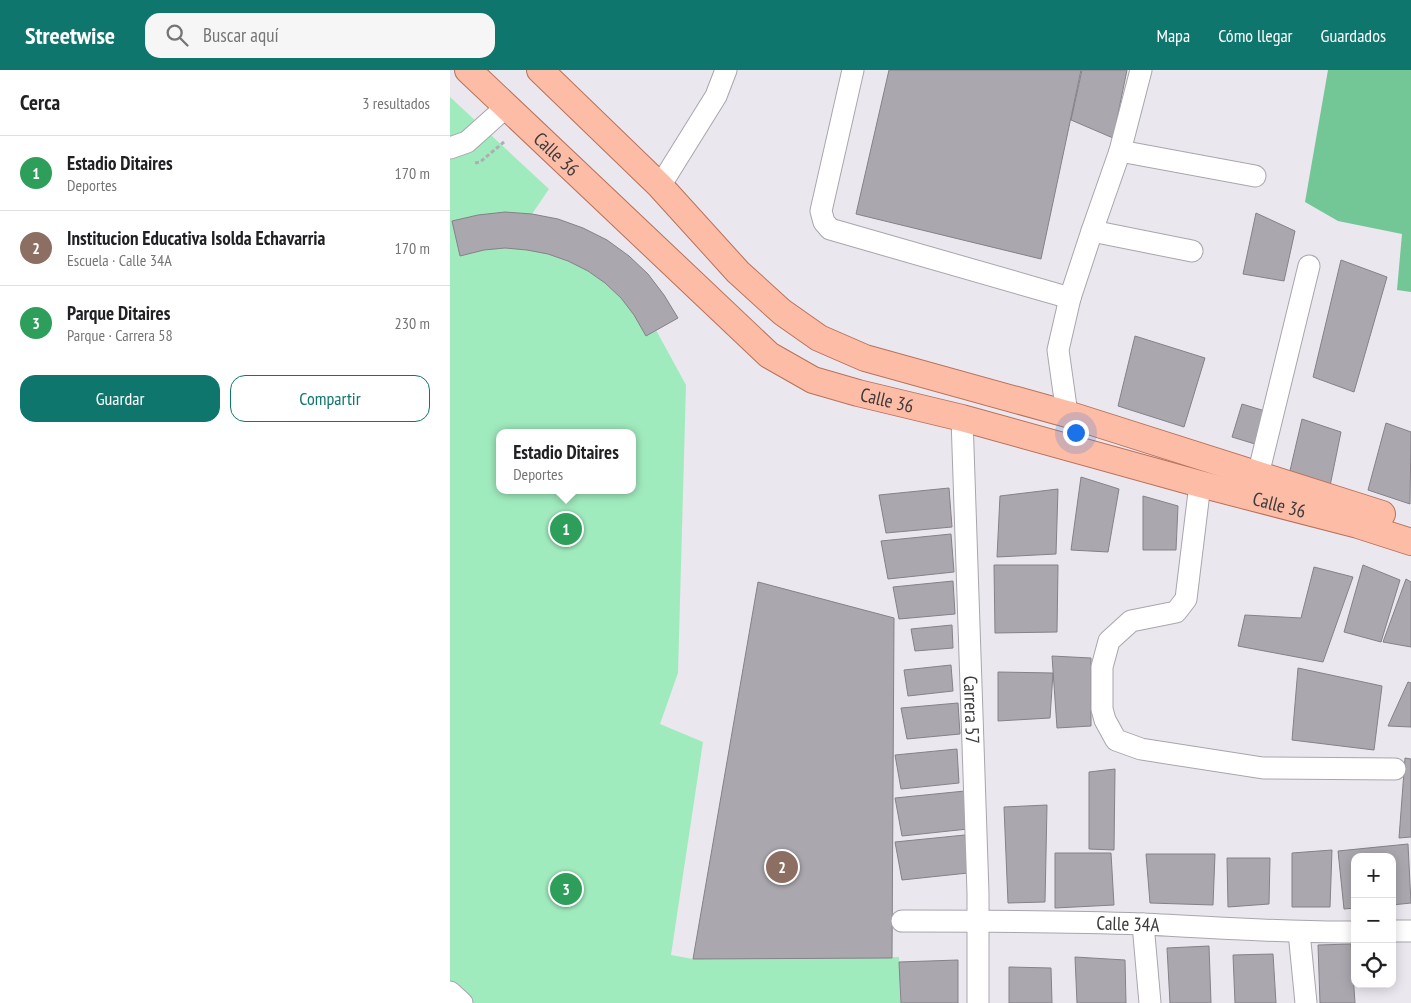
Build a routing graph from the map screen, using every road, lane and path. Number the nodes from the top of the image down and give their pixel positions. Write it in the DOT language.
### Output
graph roads {
  1 [pos="468,70"];
  2 [pos="540,70"];
  3 [pos="726,70"];
  4 [pos="853,70"];
  5 [pos="1141,70"];
  6 [pos="506,107"];
  7 [pos="450,148"];
  8 [pos="1120,151"];
  9 [pos="1255,176"];
  10 [pos="660,186"];
  11 [pos="1092,231"];
  12 [pos="1192,251"];
  13 [pos="1309,266"];
  14 [pos="1070,298"];
  15 [pos="1067,414"];
  16 [pos="962,418"];
  17 [pos="1258,475"];
  18 [pos="1200,484"];
  19 [pos="1411,524"];
  20 [pos="1411,542"];
  21 [pos="1395,769"];
  22 [pos="902,921"];
  23 [pos="979,921"];
  24 [pos="1143,924"];
  25 [pos="1396,931"];
  26 [pos="1411,931"];
  27 [pos="1299,932"];
  28 [pos="1351,932"];
  29 [pos="450,992"];
  30 [pos="462,1003"];
  31 [pos="978,1003"];
  32 [pos="1150,1003"];
  33 [pos="1306,1003"];
  1 -- 6 [label="main road, Calle 36"];
  2 -- 10 [label="main road, Calle 36"];
  3 -- 10 [label="street"];
  4 -- 14 [label="street"];
  5 -- 8 [label="street"];
  6 -- 7 [label="street"];
  6 -- 16 [label="main road, Calle 36"];
  8 -- 9 [label="street"];
  8 -- 11 [label="street"];
  10 -- 15 [label="main road, Calle 36"];
  11 -- 12 [label="street"];
  11 -- 14 [label="street"];
  13 -- 17 [label="street"];
  14 -- 15 [label="street"];
  15 -- 17 [label="main road, Calle 36"];
  16 -- 18 [label="main road, Calle 36"];
  16 -- 23 [label="street, Carrera 57"];
  17 -- 19 [label="main road, Calle 36"];
  18 -- 20 [label="main road, Calle 36"];
  18 -- 21 [label="street"];
  22 -- 23 [label="street, Calle 34A"];
  23 -- 24 [label="street, Calle 34A"];
  23 -- 31 [label="street, Carrera 57"];
  24 -- 27 [label="street, Calle 34A"];
  24 -- 32 [label="street"];
  25 -- 26 [label="street"];
  27 -- 28 [label="street, Calle 34A"];
  27 -- 33 [label="street"];
  29 -- 30 [label="street"];
}
